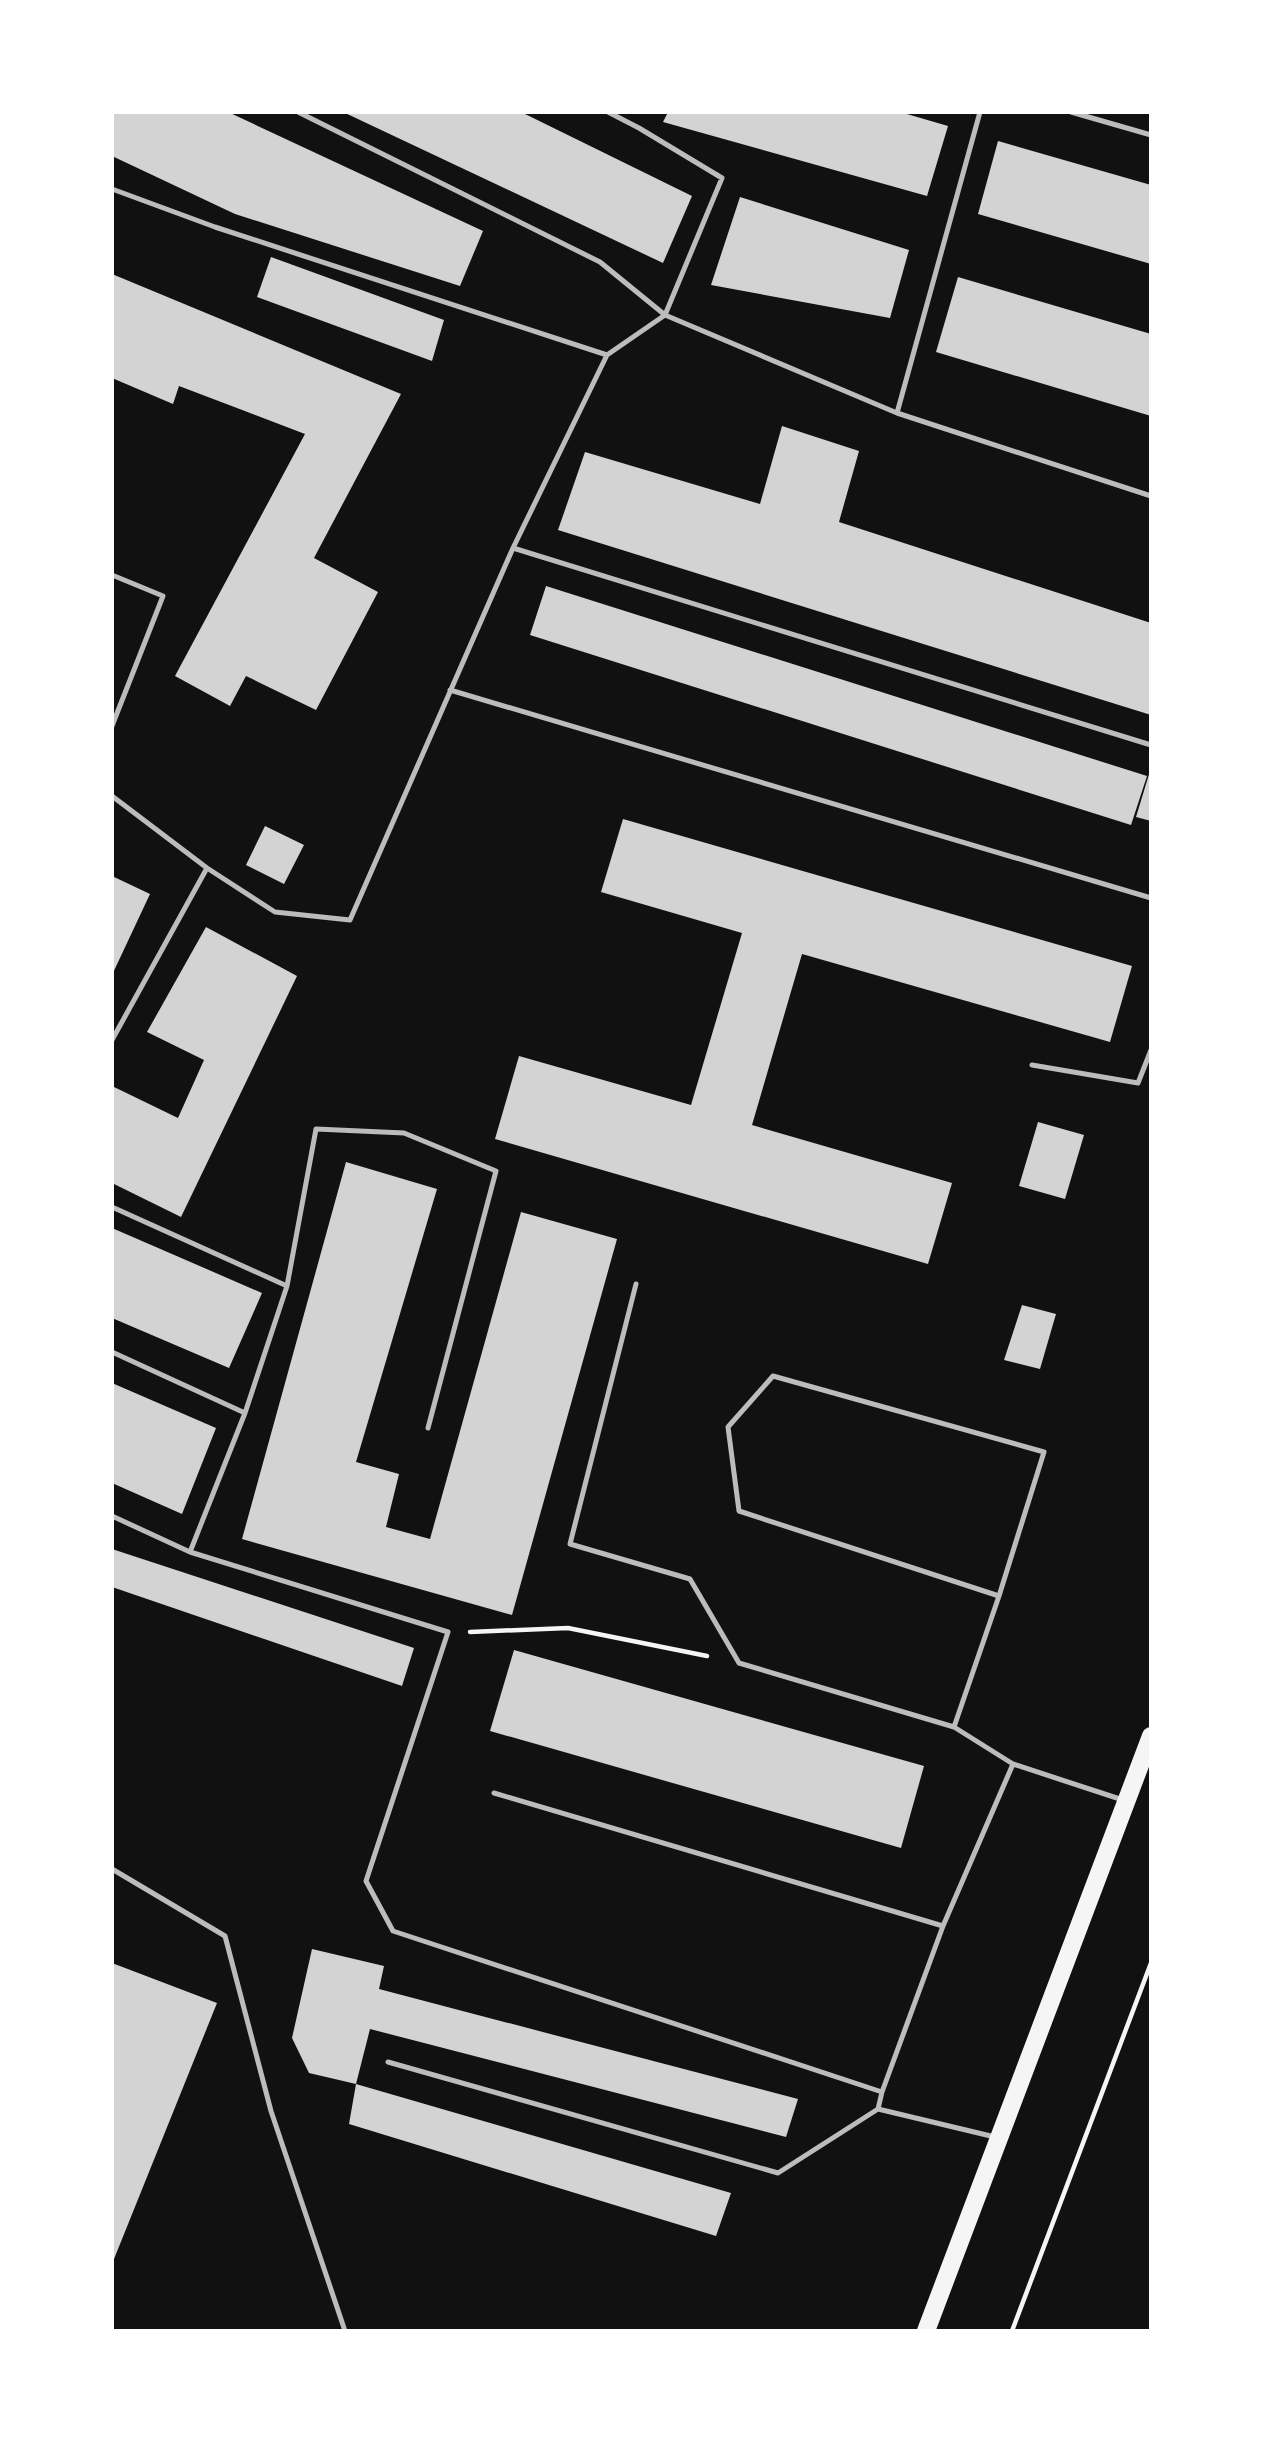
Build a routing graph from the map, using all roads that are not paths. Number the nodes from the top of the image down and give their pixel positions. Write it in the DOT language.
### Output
graph roads {
  1 [pos="298,112"];
  2 [pos="608,112"];
  3 [pos="980,112"];
  4 [pos="1070,112"];
  5 [pos="1151,135"];
  6 [pos="112,189"];
  7 [pos="665,315"];
  8 [pos="607,355"];
  9 [pos="897,413"];
  10 [pos="1151,496"];
  11 [pos="513,548"];
  12 [pos="112,575"];
  13 [pos="450,691"];
  14 [pos="112,726"];
  15 [pos="1151,745"];
  16 [pos="112,796"];
  17 [pos="207,869"];
  18 [pos="1151,898"];
  19 [pos="112,1040"];
  20 [pos="1151,1049"];
  21 [pos="1032,1065"];
  22 [pos="112,1207"];
  23 [pos="636,1284"];
  24 [pos="287,1286"];
  25 [pos="112,1352"];
  26 [pos="245,1413"];
  27 [pos="428,1428"];
  28 [pos="112,1516"];
  29 [pos="190,1552"];
  30 [pos="999,1596"];
  31 [pos="954,1727"];
  32 [pos="1151,1736"];
  33 [pos="1013,1764"];
  34 [pos="494,1793"];
  35 [pos="1126,1801"];
  36 [pos="112,1869"];
  37 [pos="943,1926"];
  38 [pos="387,2062"];
  39 [pos="882,2092"];
  40 [pos="878,2109"];
  41 [pos="998,2138"];
  42 [pos="345,2331"];
  43 [pos="926,2331"];
  1 -- 7 [label="lane"];
  2 -- 7 [label="lane"];
  3 -- 9 [label="lane"];
  4 -- 5 [label="lane"];
  6 -- 8 [label="lane"];
  7 -- 8 [label="lane"];
  7 -- 9 [label="lane"];
  8 -- 11 [label="lane"];
  9 -- 10 [label="lane"];
  11 -- 13 [label="lane"];
  11 -- 15 [label="lane"];
  12 -- 14 [label="lane"];
  13 -- 17 [label="lane"];
  13 -- 18 [label="lane"];
  16 -- 17 [label="lane"];
  17 -- 19 [label="lane"];
  20 -- 21 [label="lane"];
  22 -- 24 [label="lane"];
  23 -- 31 [label="lane"];
  24 -- 26 [label="lane"];
  24 -- 27 [label="lane"];
  25 -- 26 [label="lane"];
  26 -- 29 [label="lane"];
  28 -- 29 [label="lane"];
  29 -- 39 [label="lane"];
  30 -- 30 [label="lane"];
  30 -- 31 [label="lane"];
  31 -- 33 [label="lane"];
  32 -- 35 [label="main road"];
  33 -- 35 [label="lane"];
  33 -- 37 [label="lane"];
  34 -- 37 [label="lane"];
  35 -- 41 [label="main road"];
  36 -- 42 [label="lane"];
  37 -- 39 [label="lane"];
  38 -- 40 [label="lane"];
  39 -- 40 [label="lane"];
  40 -- 41 [label="lane"];
  41 -- 43 [label="main road"];
}
